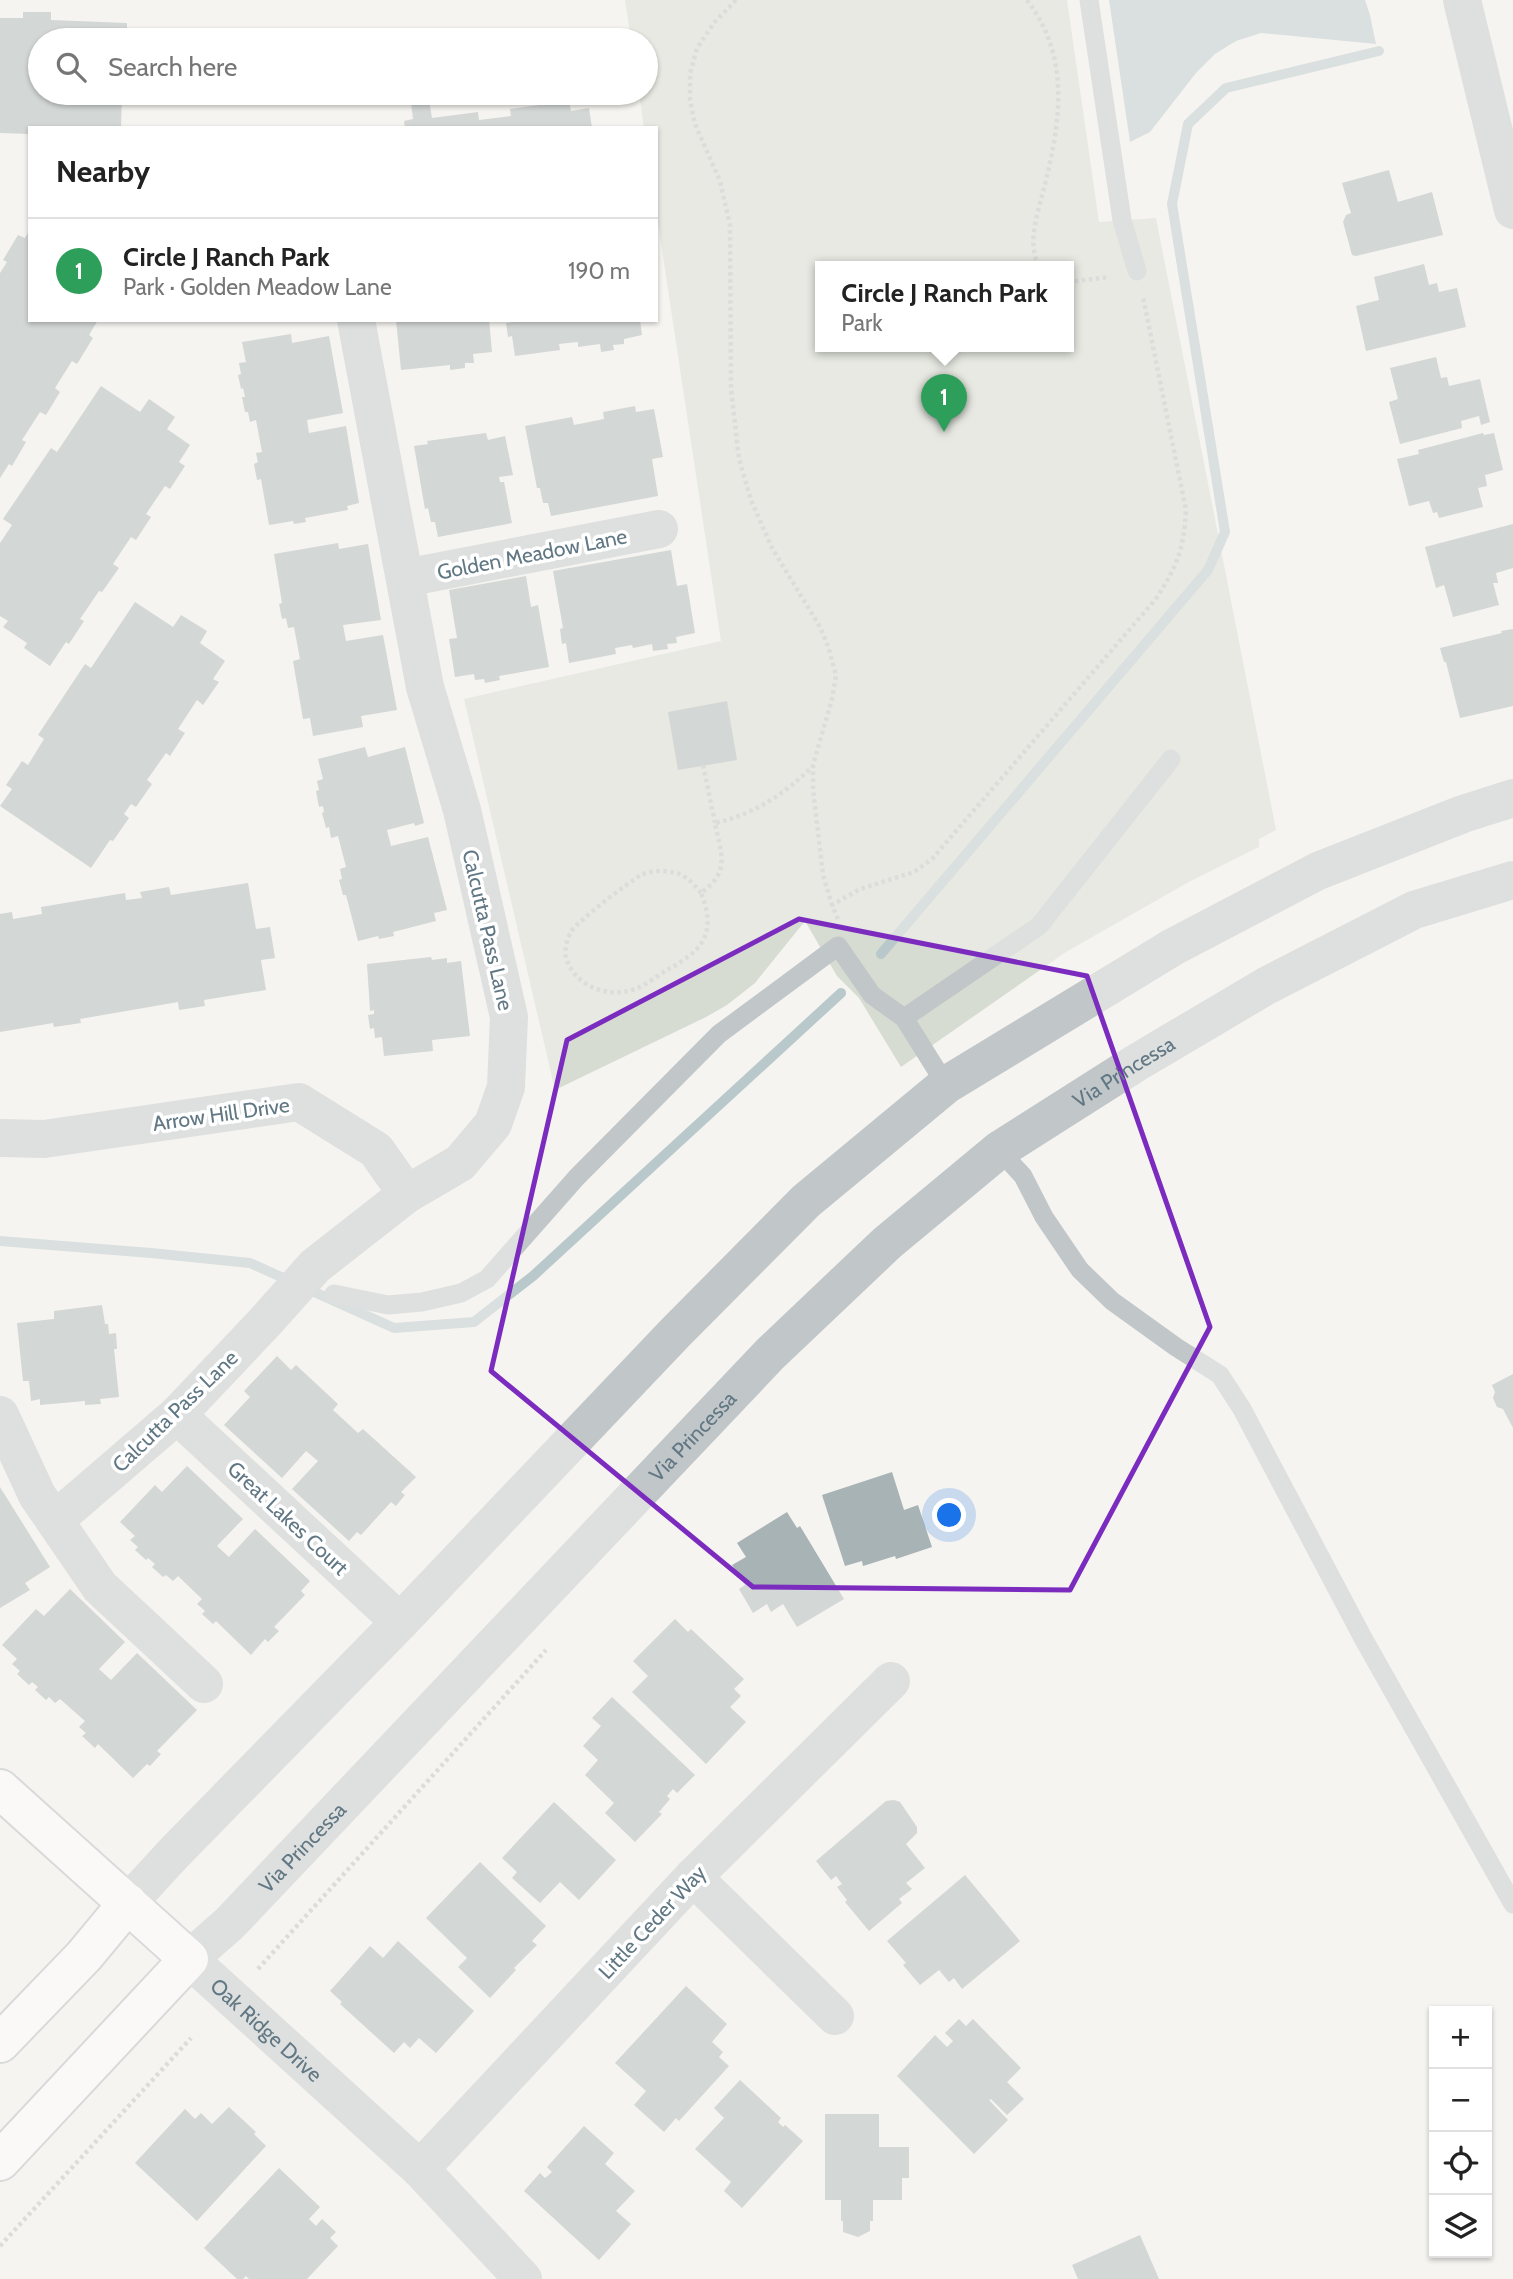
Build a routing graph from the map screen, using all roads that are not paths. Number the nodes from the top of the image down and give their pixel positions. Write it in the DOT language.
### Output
graph roads {
  1 [pos="1089,0"];
  2 [pos="1462,0"];
  3 [pos="1513,210"];
  4 [pos="1137,271"];
  5 [pos="356,322"];
  6 [pos="659,529"];
  7 [pos="405,578"];
  8 [pos="1171,759"];
  9 [pos="1513,799"];
  10 [pos="1513,880"];
  11 [pos="904,1018"];
  12 [pos="946,1085"];
  13 [pos="0,1138"];
  14 [pos="999,1150"];
  15 [pos="407,1194"];
  16 [pos="325,1280"];
  17 [pos="0,1415"];
  18 [pos="177,1415"];
  19 [pos="55,1520"];
  20 [pos="400,1622"];
  21 [pos="891,1681"];
  22 [pos="204,1684"];
  23 [pos="0,1789"];
  24 [pos="693,1877"];
  25 [pos="128,1903"];
  26 [pos="1513,1904"];
  27 [pos="189,1959"];
  28 [pos="835,2016"];
  29 [pos="0,2043"];
  30 [pos="0,2161"];
  31 [pos="420,2169"];
  32 [pos="523,2279"];
  1 -- 4 [label="lane"];
  2 -- 3 [label="street"];
  5 -- 7 [label="street, Calcutta Pass Lane"];
  6 -- 7 [label="street, Golden Meadow Lane"];
  7 -- 15 [label="street, Calcutta Pass Lane"];
  8 -- 11 [label="lane"];
  9 -- 12 [label="street"];
  10 -- 14 [label="street, Via Princessa"];
  11 -- 12 [label="lane"];
  11 -- 16 [label="lane"];
  12 -- 20 [label="street"];
  13 -- 15 [label="street, Arrow Hill Drive"];
  14 -- 26 [label="lane"];
  14 -- 27 [label="street, Via Princessa"];
  15 -- 16 [label="street, Calcutta Pass Lane"];
  16 -- 18 [label="street, Calcutta Pass Lane"];
  17 -- 19 [label="street"];
  18 -- 19 [label="street, Calcutta Pass Lane"];
  18 -- 20 [label="street, Great Lakes Court"];
  19 -- 22 [label="street"];
  20 -- 25 [label="street"];
  21 -- 24 [label="street, Little Ceder Way"];
  23 -- 25 [label="main road, Oak Ridge Drive"];
  24 -- 28 [label="street"];
  24 -- 31 [label="street, Little Ceder Way"];
  25 -- 27 [label="main road, Oak Ridge Drive"];
  25 -- 29 [label="main road"];
  27 -- 30 [label="main road, Via Princessa"];
  27 -- 31 [label="street, Oak Ridge Drive"];
  31 -- 32 [label="street, Oak Ridge Drive"];
}
